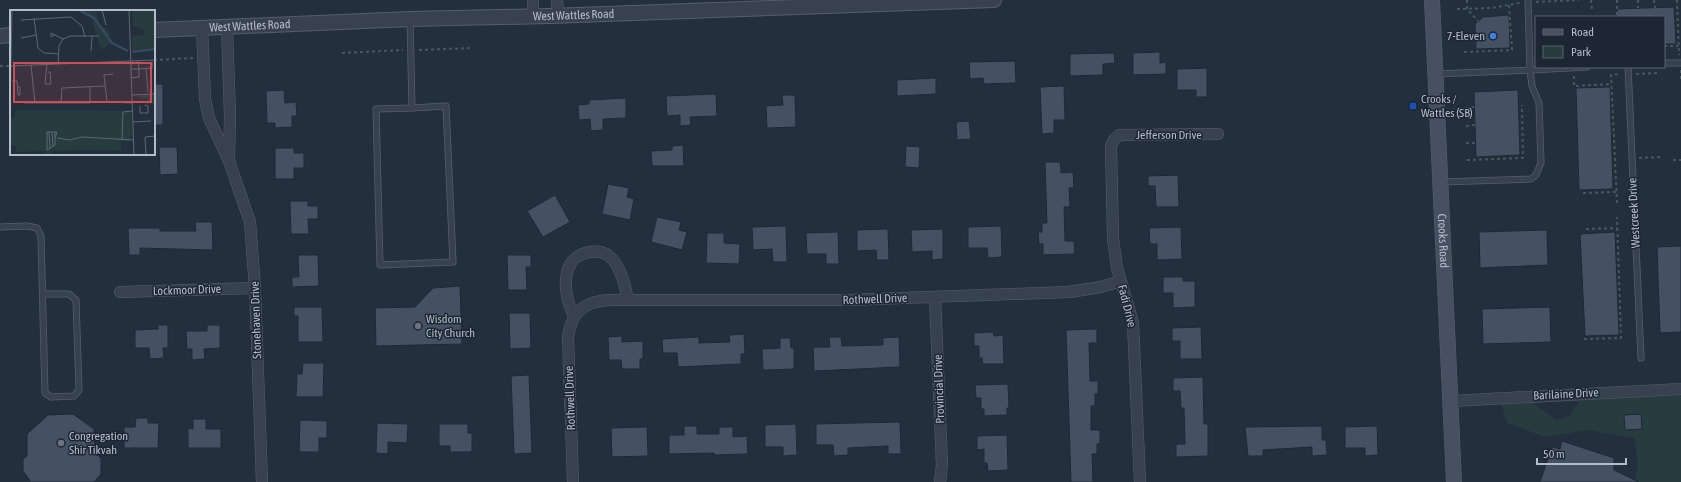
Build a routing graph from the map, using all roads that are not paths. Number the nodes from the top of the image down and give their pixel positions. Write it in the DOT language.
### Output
graph roads {
  1 [pos="533,0"];
  2 [pos="557,0"];
  3 [pos="994,0"];
  4 [pos="1432,0"];
  5 [pos="1528,0"];
  6 [pos="558,14"];
  7 [pos="533,16"];
  8 [pos="410,19"];
  9 [pos="227,27"];
  10 [pos="202,28"];
  11 [pos="155,30"];
  12 [pos="10,35"];
  13 [pos="0,36"];
  14 [pos="1665,63"];
  15 [pos="1681,63"];
  16 [pos="1569,68"];
  17 [pos="1628,68"];
  18 [pos="1530,70"];
  19 [pos="1436,74"];
  20 [pos="412,108"];
  21 [pos="1218,134"];
  22 [pos="1119,135"];
  23 [pos="229,161"];
  24 [pos="1442,182"];
  25 [pos="0,227"];
  26 [pos="1121,281"];
  27 [pos="255,288"];
  28 [pos="120,292"];
  29 [pos="43,294"];
  30 [pos="935,296"];
  31 [pos="628,300"];
  32 [pos="574,316"];
  33 [pos="1641,358"];
  34 [pos="1681,389"];
  35 [pos="1452,401"];
  36 [pos="262,482"];
  37 [pos="573,482"];
  38 [pos="940,482"];
  39 [pos="1140,482"];
  40 [pos="1454,482"];
  1 -- 7 [label="street"];
  2 -- 6 [label="street"];
  3 -- 6 [label="street, West Wattles Road"];
  4 -- 19 [label="main road, Crooks Road"];
  5 -- 18 [label="lane"];
  6 -- 7 [label="street, West Wattles Road"];
  7 -- 8 [label="street, West Wattles Road"];
  8 -- 9 [label="street, West Wattles Road"];
  8 -- 20 [label="lane"];
  9 -- 10 [label="street, West Wattles Road"];
  9 -- 23 [label="street, Stonehaven Drive"];
  10 -- 11 [label="street, West Wattles Road"];
  10 -- 23 [label="street, Stonehaven Drive"];
  12 -- 13 [label="street"];
  14 -- 15 [label="lane"];
  16 -- 18 [label="lane"];
  17 -- 33 [label="lane, Westcreek Drive"];
  18 -- 19 [label="lane"];
  18 -- 24 [label="lane"];
  19 -- 24 [label="main road, Crooks Road"];
  20 -- 20 [label="lane"];
  21 -- 22 [label="street, Jefferson Drive"];
  22 -- 26 [label="street, Fadi Drive"];
  23 -- 27 [label="street, Stonehaven Drive"];
  24 -- 35 [label="main road, Crooks Road"];
  25 -- 29 [label="lane"];
  26 -- 30 [label="street, Rothwell Drive"];
  26 -- 39 [label="street, Fadi Drive"];
  27 -- 28 [label="street, Lockmoor Drive"];
  27 -- 36 [label="street, Stonehaven Drive"];
  29 -- 29 [label="lane"];
  30 -- 31 [label="street, Rothwell Drive"];
  30 -- 38 [label="street, Provincial Drive"];
  31 -- 32 [label="street, Rothwell Drive"];
  31 -- 32 [label="street"];
  32 -- 37 [label="street, Rothwell Drive"];
  34 -- 35 [label="street, Barilaine Drive"];
  35 -- 40 [label="main road, Crooks Road"];
}
